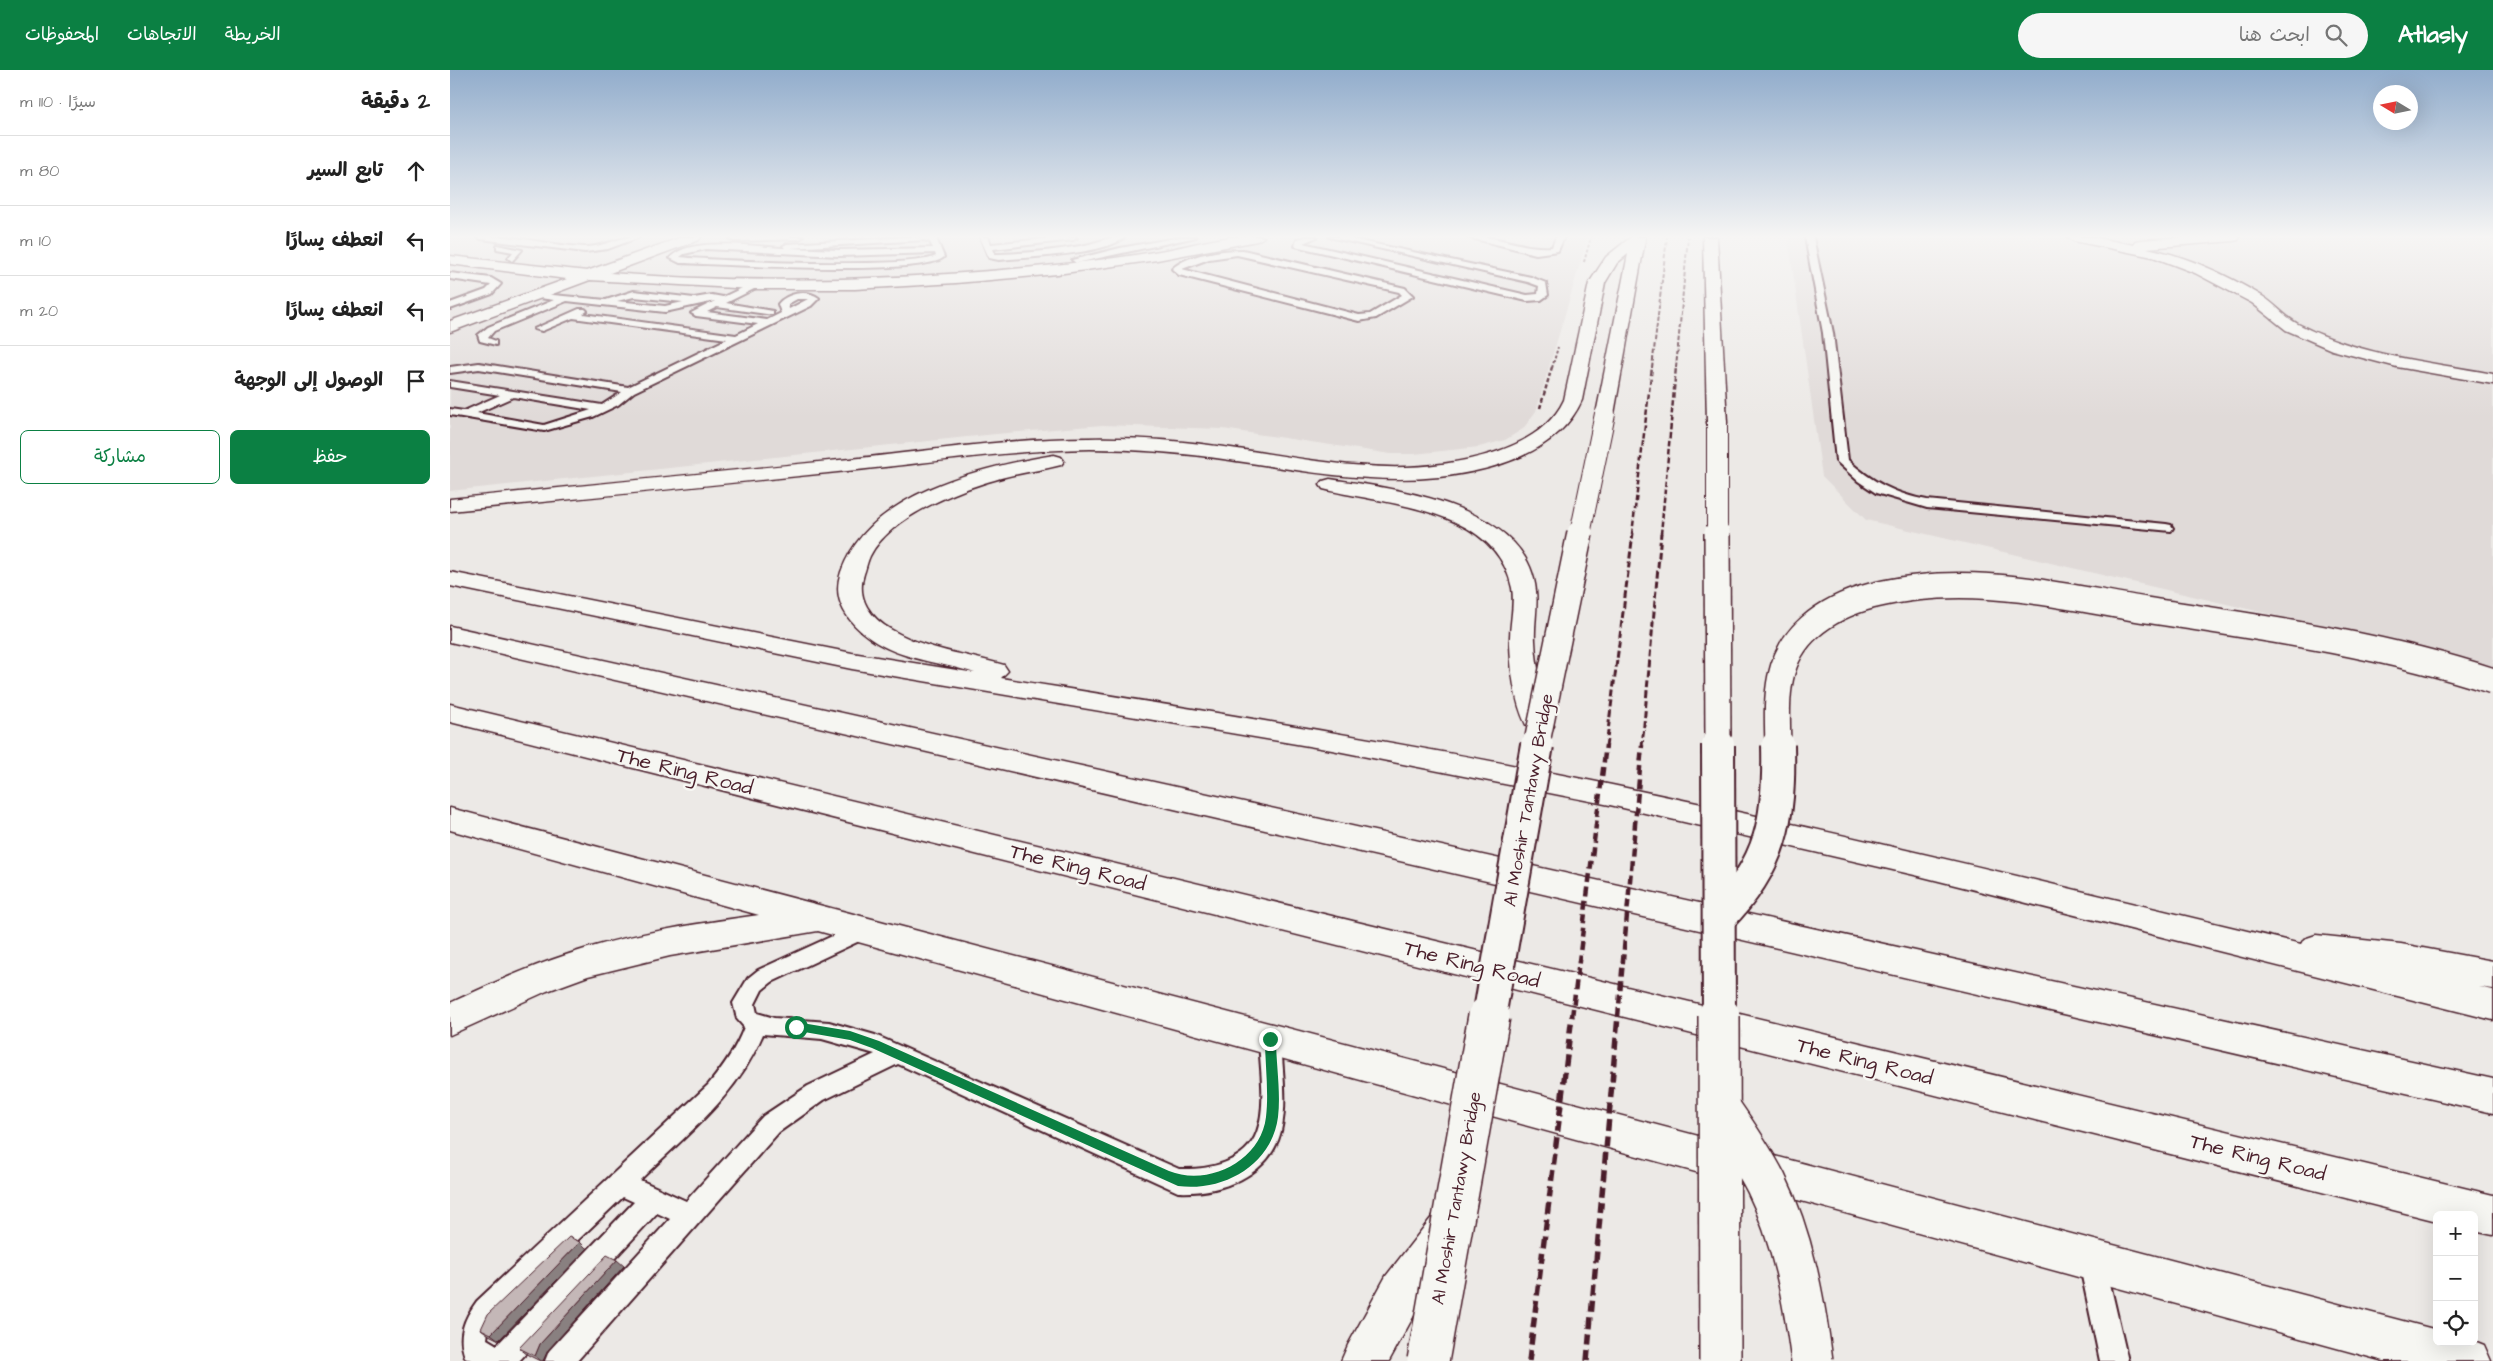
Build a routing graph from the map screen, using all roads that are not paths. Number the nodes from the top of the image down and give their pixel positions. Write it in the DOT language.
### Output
graph roads {
  1 [pos="474,297"];
  2 [pos="506,297"];
  3 [pos="701,297"];
  4 [pos="730,297"];
  5 [pos="1278,297"];
  6 [pos="1406,297"];
  7 [pos="1594,297"];
  8 [pos="1627,297"];
  9 [pos="1712,297"];
  10 [pos="1821,297"];
  11 [pos="2252,297"];
  12 [pos="528,298"];
  13 [pos="566,298"];
  14 [pos="697,299"];
  15 [pos="604,302"];
  16 [pos="718,303"];
  17 [pos="552,304"];
  18 [pos="450,306"];
  19 [pos="590,308"];
  20 [pos="770,313"];
  21 [pos="786,314"];
  22 [pos="572,315"];
  23 [pos="450,318"];
  24 [pos="768,323"];
  25 [pos="450,327"];
  26 [pos="539,329"];
  27 [pos="738,338"];
  28 [pos="492,343"];
  29 [pos="450,370"];
  30 [pos="549,377"];
  31 [pos="2493,378"];
  32 [pos="450,384"];
  33 [pos="628,391"];
  34 [pos="511,394"];
  35 [pos="601,408"];
  36 [pos="450,412"];
  37 [pos="466,414"];
  38 [pos="450,505"];
  39 [pos="2166,528"];
  40 [pos="450,579"];
  41 [pos="450,634"];
  42 [pos="2493,681"];
  43 [pos="1059,697"];
  44 [pos="450,713"];
  45 [pos="1540,726"];
  46 [pos="450,819"];
  47 [pos="822,918"];
  48 [pos="1719,918"];
  49 [pos="863,929"];
  50 [pos="2256,948"];
  51 [pos="2493,975"];
  52 [pos="2493,1005"];
  53 [pos="450,1020"];
  54 [pos="756,1024"];
  55 [pos="1270,1039"];
  56 [pos="898,1054"];
  57 [pos="2493,1096"];
  58 [pos="1721,1111"];
  59 [pos="620,1183"];
  60 [pos="654,1199"];
  61 [pos="2493,1215"];
  62 [pos="690,1216"];
  63 [pos="1451,1227"];
  64 [pos="2091,1260"];
  65 [pos="2460,1359"];
  66 [pos="500,1361"];
  67 [pos="559,1361"];
  68 [pos="1364,1361"];
  69 [pos="1428,1361"];
  70 [pos="1720,1361"];
  71 [pos="1812,1361"];
  72 [pos="2114,1361"];
  1 -- 18 [label="lane"];
  2 -- 23 [label="main road"];
  3 -- 14 [label="lane"];
  4 -- 16 [label="lane"];
  5 -- 6 [label="lane"];
  7 -- 38 [label="main road"];
  8 -- 45 [label="main road, Al Moshir Tantawy Bridge, bridge"];
  9 -- 48 [label="main road, bridge"];
  10 -- 39 [label="lane"];
  11 -- 31 [label="main road"];
  12 -- 13 [label="lane"];
  12 -- 17 [label="lane"];
  12 -- 25 [label="main road"];
  13 -- 15 [label="lane"];
  13 -- 17 [label="lane"];
  14 -- 15 [label="lane"];
  14 -- 16 [label="lane"];
  15 -- 19 [label="lane"];
  16 -- 20 [label="lane"];
  16 -- 24 [label="lane"];
  17 -- 19 [label="lane"];
  17 -- 28 [label="lane"];
  19 -- 22 [label="lane"];
  21 -- 24 [label="lane"];
  22 -- 26 [label="lane"];
  22 -- 27 [label="lane"];
  24 -- 27 [label="lane"];
  27 -- 33 [label="lane"];
  29 -- 30 [label="lane"];
  30 -- 33 [label="lane"];
  30 -- 34 [label="lane"];
  32 -- 34 [label="lane"];
  33 -- 35 [label="lane"];
  34 -- 35 [label="lane"];
  34 -- 37 [label="lane"];
  35 -- 37 [label="lane"];
  36 -- 37 [label="lane"];
  40 -- 43 [label="main road"];
  41 -- 57 [label="main road"];
  42 -- 48 [label="main road, bridge"];
  43 -- 45 [label="main road"];
  43 -- 50 [label="main road"];
  44 -- 61 [label="main road, The Ring Road"];
  45 -- 63 [label="main road, Al Moshir Tantawy Bridge, bridge"];
  46 -- 47 [label="main road"];
  47 -- 49 [label="main road"];
  47 -- 53 [label="main road"];
  48 -- 58 [label="main road, bridge"];
  49 -- 54 [label="lane"];
  49 -- 55 [label="main road"];
  50 -- 51 [label="main road"];
  50 -- 52 [label="main road"];
  54 -- 56 [label="lane"];
  54 -- 59 [label="lane"];
  55 -- 56 [label="lane"];
  55 -- 64 [label="main road"];
  56 -- 62 [label="lane"];
  58 -- 70 [label="main road, bridge"];
  58 -- 71 [label="main road, bridge"];
  59 -- 60 [label="lane"];
  59 -- 66 [label="lane"];
  60 -- 62 [label="lane"];
  60 -- 66 [label="lane"];
  62 -- 67 [label="lane"];
  63 -- 68 [label="main road"];
  63 -- 69 [label="main road, Al Moshir Tantawy Bridge, bridge"];
  64 -- 65 [label="main road"];
  64 -- 72 [label="lane"];
}
